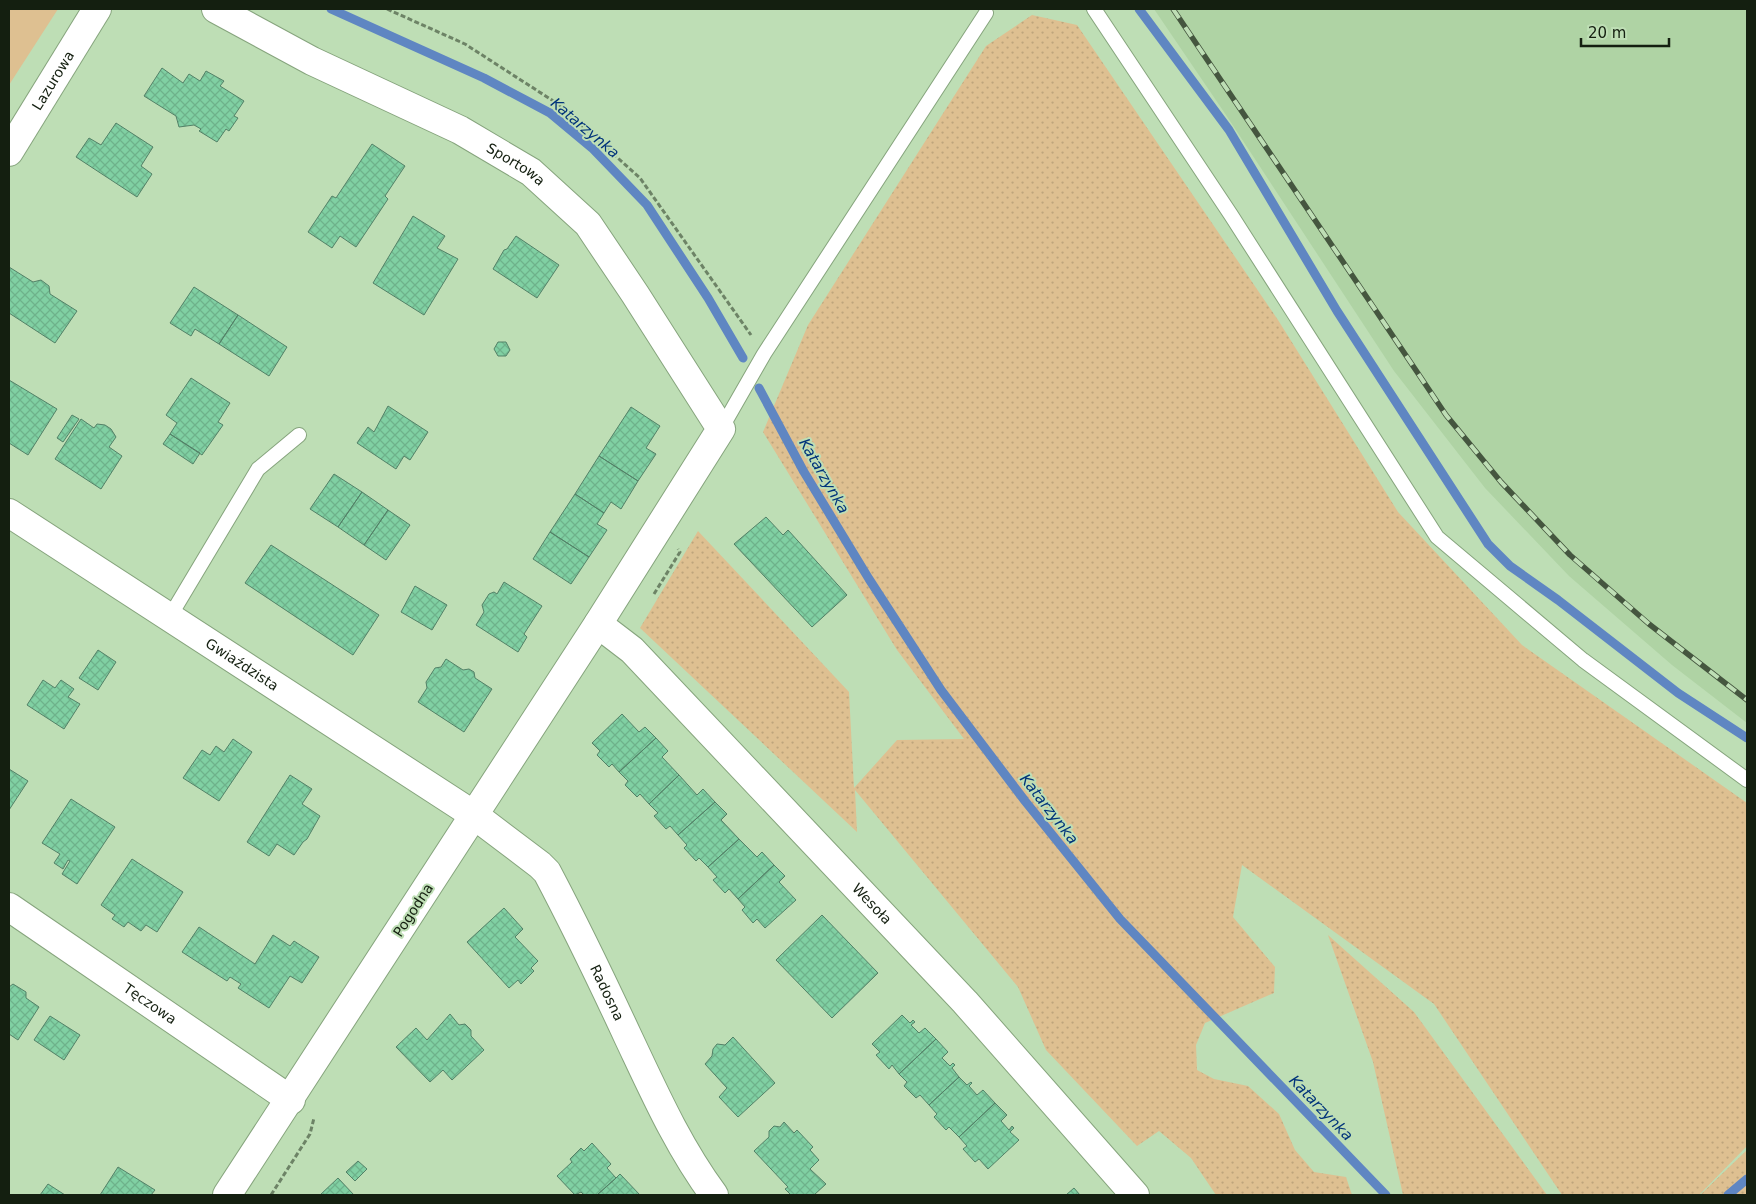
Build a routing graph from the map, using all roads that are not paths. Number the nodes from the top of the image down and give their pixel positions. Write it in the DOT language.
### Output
graph roads {
  1 [pos="97,9"];
  2 [pos="216,9"];
  3 [pos="1094,9"];
  4 [pos="991,10"];
  5 [pos="9,152"];
  6 [pos="721,429"];
  7 [pos="299,435"];
  8 [pos="9,513"];
  9 [pos="169,618"];
  10 [pos="598,624"];
  11 [pos="1747,780"];
  12 [pos="474,815"];
  13 [pos="9,907"];
  14 [pos="291,1100"];
  15 [pos="227,1195"];
  16 [pos="714,1195"];
  17 [pos="1135,1195"];
  1 -- 5 [label="street, Lazurowa"];
  2 -- 6 [label="street, Sportowa"];
  3 -- 11 [label="lane"];
  4 -- 6 [label="lane"];
  6 -- 10 [label="street, Pogodna"];
  7 -- 9 [label="lane"];
  8 -- 9 [label="street, Gwiaździsta"];
  9 -- 12 [label="street, Gwiaździsta"];
  10 -- 12 [label="street, Pogodna"];
  10 -- 17 [label="street, Wesoła"];
  12 -- 14 [label="street, Pogodna"];
  12 -- 16 [label="street, Radosna"];
  13 -- 14 [label="street, Tęczowa"];
  14 -- 15 [label="street, Pogodna"];
}
